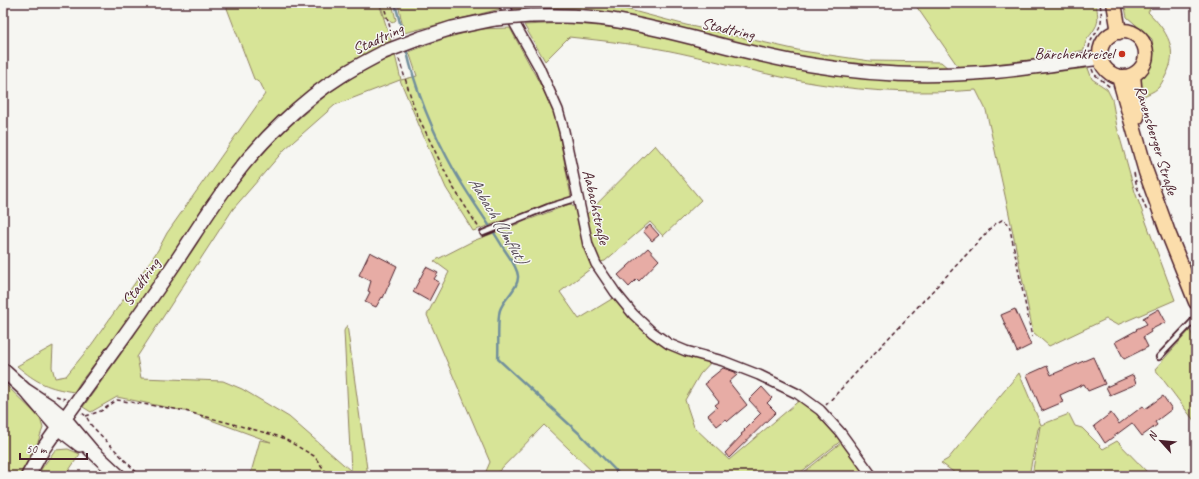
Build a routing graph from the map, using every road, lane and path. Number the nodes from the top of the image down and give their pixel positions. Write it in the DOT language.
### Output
graph roads {
  1 [pos="383,3"];
  2 [pos="503,3"];
  3 [pos="1100,3"];
  4 [pos="1114,3"];
  5 [pos="1119,32"];
  6 [pos="395,44"];
  7 [pos="398,57"];
  8 [pos="1095,58"];
  9 [pos="1133,75"];
  10 [pos="1119,77"];
  11 [pos="1139,149"];
  12 [pos="577,198"];
  13 [pos="485,232"];
  14 [pos="1196,302"];
  15 [pos="1196,318"];
  16 [pos="1032,337"];
  17 [pos="1159,357"];
  18 [pos="3,370"];
  19 [pos="820,410"];
  20 [pos="61,423"];
  21 [pos="28,476"];
  22 [pos="119,476"];
  23 [pos="140,476"];
  24 [pos="329,476"];
  25 [pos="872,476"];
  1 -- 6 [label="path"];
  2 -- 12 [label="street, Aabachstraße"];
  3 -- 8 [label="path"];
  4 -- 5 [label="main road"];
  5 -- 8 [label="main road"];
  5 -- 9 [label="main road"];
  7 -- 13 [label="path"];
  8 -- 10 [label="main road"];
  8 -- 20 [label="street, Stadtring, bridge"];
  9 -- 10 [label="main road"];
  9 -- 11 [label="main road"];
  10 -- 11 [label="main road, Ravensberger Straße"];
  11 -- 14 [label="main road, Ravensberger Straße"];
  12 -- 13 [label="lane"];
  12 -- 19 [label="street, Aabachstraße"];
  15 -- 17 [label="lane"];
  16 -- 19 [label="path"];
  18 -- 20 [label="street"];
  19 -- 25 [label="street, Aabachstraße"];
  20 -- 21 [label="street, Stadtring"];
  20 -- 22 [label="street"];
  23 -- 24 [label="path"];
}
